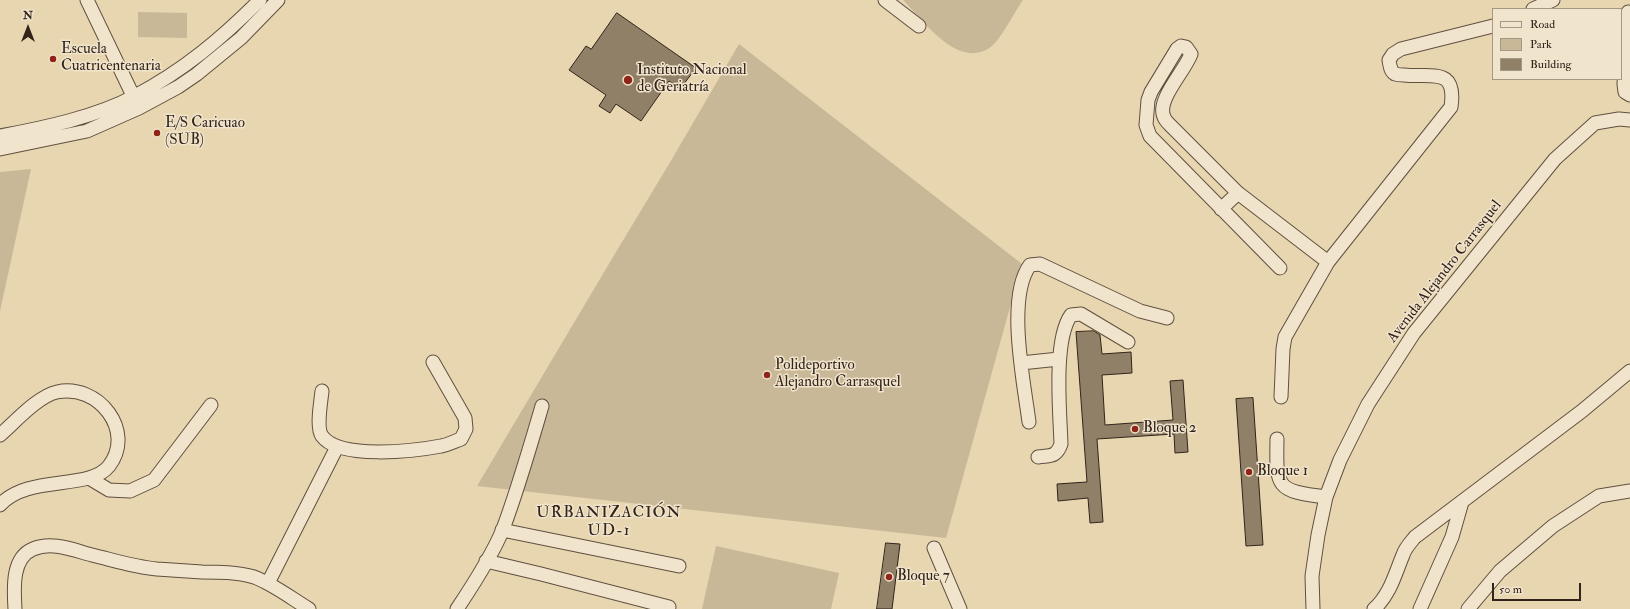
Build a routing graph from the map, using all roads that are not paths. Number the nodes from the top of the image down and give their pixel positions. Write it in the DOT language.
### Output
graph roads {
  1 [pos="87,0"];
  2 [pos="260,0"];
  3 [pos="278,0"];
  4 [pos="885,0"];
  5 [pos="1553,0"];
  6 [pos="1535,8"];
  7 [pos="1628,12"];
  8 [pos="919,26"];
  9 [pos="1492,26"];
  10 [pos="1630,95"];
  11 [pos="136,102"];
  12 [pos="1630,120"];
  13 [pos="0,136"];
  14 [pos="0,149"];
  15 [pos="1238,193"];
  16 [pos="1222,209"];
  17 [pos="1328,262"];
  18 [pos="1280,268"];
  19 [pos="1167,318"];
  20 [pos="1128,342"];
  21 [pos="1059,359"];
  22 [pos="433,362"];
  23 [pos="1021,363"];
  24 [pos="1630,371"];
  25 [pos="322,391"];
  26 [pos="1281,397"];
  27 [pos="210,404"];
  28 [pos="542,406"];
  29 [pos="1029,422"];
  30 [pos="0,436"];
  31 [pos="1278,439"];
  32 [pos="337,447"];
  33 [pos="1038,457"];
  34 [pos="89,478"];
  35 [pos="1630,491"];
  36 [pos="1326,497"];
  37 [pos="1462,502"];
  38 [pos="0,505"];
  39 [pos="502,530"];
  40 [pos="934,548"];
  41 [pos="486,561"];
  42 [pos="680,566"];
  43 [pos="268,583"];
  44 [pos="669,607"];
  45 [pos="15,609"];
  46 [pos="309,609"];
  47 [pos="457,609"];
  48 [pos="960,609"];
  49 [pos="1313,609"];
  50 [pos="1374,609"];
  51 [pos="1420,609"];
  52 [pos="1468,609"];
  1 -- 11 [label="street"];
  2 -- 11 [label="street"];
  3 -- 11 [label="street"];
  4 -- 8 [label="street"];
  5 -- 6 [label="street"];
  7 -- 10 [label="street"];
  9 -- 17 [label="street"];
  11 -- 13 [label="street"];
  11 -- 14 [label="street"];
  12 -- 36 [label="street, Avenida Alejandro Carrasquel"];
  15 -- 16 [label="street"];
  15 -- 16 [label="street"];
  15 -- 17 [label="street"];
  16 -- 18 [label="street"];
  17 -- 26 [label="street"];
  19 -- 23 [label="street"];
  20 -- 21 [label="street"];
  21 -- 23 [label="street"];
  21 -- 33 [label="street"];
  22 -- 32 [label="street"];
  23 -- 29 [label="street"];
  24 -- 37 [label="street"];
  25 -- 32 [label="street"];
  27 -- 34 [label="street"];
  28 -- 39 [label="street"];
  30 -- 34 [label="street"];
  31 -- 36 [label="street"];
  32 -- 43 [label="street"];
  34 -- 38 [label="street"];
  35 -- 52 [label="street"];
  36 -- 49 [label="street, Avenida Alejandro Carrasquel"];
  37 -- 50 [label="street"];
  37 -- 51 [label="street"];
  39 -- 41 [label="street"];
  39 -- 42 [label="street"];
  40 -- 48 [label="street"];
  41 -- 44 [label="street"];
  41 -- 47 [label="street"];
  43 -- 45 [label="street"];
  43 -- 46 [label="street"];
}
